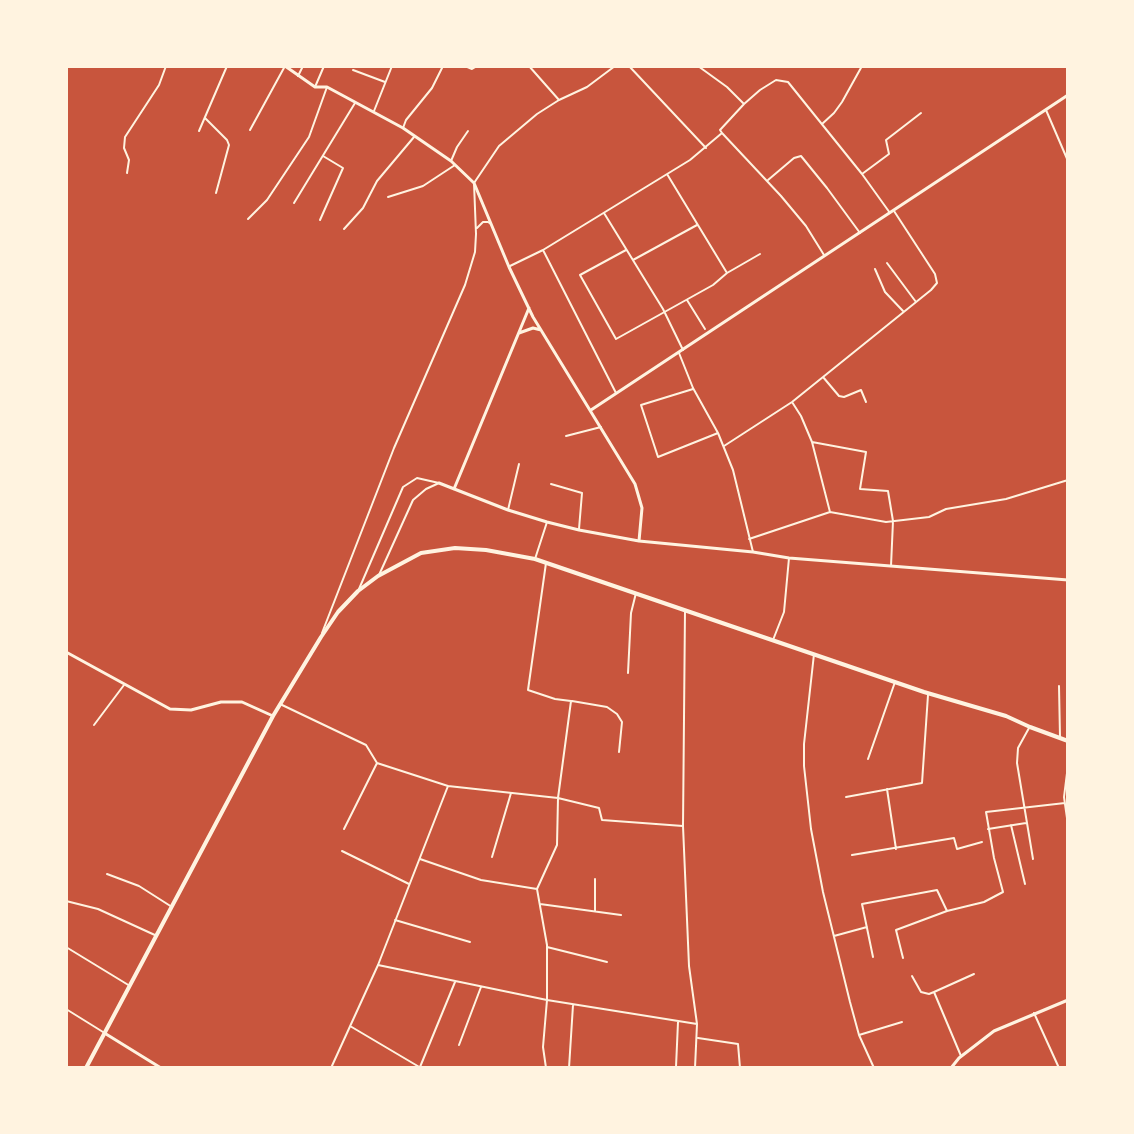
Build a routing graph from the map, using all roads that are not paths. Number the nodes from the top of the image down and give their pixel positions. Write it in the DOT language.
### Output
graph roads {
  1 [pos="166,66"];
  2 [pos="227,66"];
  3 [pos="285,66"];
  4 [pos="303,66"];
  5 [pos="324,66"];
  6 [pos="392,66"];
  7 [pos="443,66"];
  8 [pos="465,66"];
  9 [pos="477,66"];
  10 [pos="529,66"];
  11 [pos="615,66"];
  12 [pos="629,66"];
  13 [pos="698,66"];
  14 [pos="862,66"];
  15 [pos="353,70"];
  16 [pos="298,76"];
  17 [pos="385,82"];
  18 [pos="315,87"];
  19 [pos="327,87"];
  20 [pos="1068,95"];
  21 [pos="559,100"];
  22 [pos="356,102"];
  23 [pos="744,105"];
  24 [pos="1046,110"];
  25 [pos="374,111"];
  26 [pos="921,113"];
  27 [pos="205,118"];
  28 [pos="822,124"];
  29 [pos="403,128"];
  30 [pos="250,130"];
  31 [pos="199,131"];
  32 [pos="468,131"];
  33 [pos="722,133"];
  34 [pos="414,137"];
  35 [pos="706,148"];
  36 [pos="323,156"];
  37 [pos="451,161"];
  38 [pos="1068,161"];
  39 [pos="455,165"];
  40 [pos="127,173"];
  41 [pos="667,174"];
  42 [pos="862,174"];
  43 [pos="768,180"];
  44 [pos="474,183"];
  45 [pos="216,193"];
  46 [pos="388,196"];
  47 [pos="294,203"];
  48 [pos="892,212"];
  49 [pos="604,213"];
  50 [pos="248,219"];
  51 [pos="320,220"];
  52 [pos="491,224"];
  53 [pos="697,225"];
  54 [pos="344,229"];
  55 [pos="860,233"];
  56 [pos="476,234"];
  57 [pos="543,250"];
  58 [pos="626,250"];
  59 [pos="760,254"];
  60 [pos="825,256"];
  61 [pos="633,260"];
  62 [pos="887,262"];
  63 [pos="509,267"];
  64 [pos="875,269"];
  65 [pos="727,273"];
  66 [pos="687,300"];
  67 [pos="916,302"];
  68 [pos="529,308"];
  69 [pos="903,311"];
  70 [pos="664,312"];
  71 [pos="705,329"];
  72 [pos="541,330"];
  73 [pos="518,334"];
  74 [pos="683,350"];
  75 [pos="678,353"];
  76 [pos="823,377"];
  77 [pos="693,388"];
  78 [pos="616,393"];
  79 [pos="792,402"];
  80 [pos="866,402"];
  81 [pos="591,410"];
  82 [pos="601,427"];
  83 [pos="718,434"];
  84 [pos="566,436"];
  85 [pos="812,442"];
  86 [pos="724,446"];
  87 [pos="519,464"];
  88 [pos="1068,480"];
  89 [pos="439,483"];
  90 [pos="551,484"];
  91 [pos="454,489"];
  92 [pos="508,510"];
  93 [pos="830,512"];
  94 [pos="893,521"];
  95 [pos="547,522"];
  96 [pos="579,531"];
  97 [pos="749,539"];
  98 [pos="639,541"];
  99 [pos="753,552"];
  100 [pos="789,558"];
  101 [pos="535,559"];
  102 [pos="546,563"];
  103 [pos="891,566"];
  104 [pos="378,576"];
  105 [pos="1068,580"];
  106 [pos="358,591"];
  107 [pos="636,593"];
  108 [pos="685,610"];
  109 [pos="321,637"];
  110 [pos="773,641"];
  111 [pos="66,652"];
  112 [pos="814,654"];
  113 [pos="628,674"];
  114 [pos="895,682"];
  115 [pos="124,685"];
  116 [pos="1059,686"];
  117 [pos="929,693"];
  118 [pos="571,701"];
  119 [pos="280,704"];
  120 [pos="273,716"];
  121 [pos="94,725"];
  122 [pos="1030,727"];
  123 [pos="1060,739"];
  124 [pos="1068,741"];
  125 [pos="619,752"];
  126 [pos="868,759"];
  127 [pos="377,763"];
  128 [pos="1068,765"];
  129 [pos="448,786"];
  130 [pos="887,789"];
  131 [pos="511,793"];
  132 [pos="846,797"];
  133 [pos="558,798"];
  134 [pos="1065,803"];
  135 [pos="1023,808"];
  136 [pos="1026,823"];
  137 [pos="1011,825"];
  138 [pos="1068,825"];
  139 [pos="683,826"];
  140 [pos="344,829"];
  141 [pos="988,829"];
  142 [pos="981,842"];
  143 [pos="896,849"];
  144 [pos="342,851"];
  145 [pos="852,855"];
  146 [pos="492,857"];
  147 [pos="420,859"];
  148 [pos="1033,859"];
  149 [pos="107,874"];
  150 [pos="596,879"];
  151 [pos="410,884"];
  152 [pos="1025,884"];
  153 [pos="537,889"];
  154 [pos="66,901"];
  155 [pos="540,904"];
  156 [pos="172,907"];
  157 [pos="595,911"];
  158 [pos="946,911"];
  159 [pos="621,915"];
  160 [pos="395,920"];
  161 [pos="867,927"];
  162 [pos="157,936"];
  163 [pos="834,936"];
  164 [pos="470,942"];
  165 [pos="66,947"];
  166 [pos="547,947"];
  167 [pos="873,957"];
  168 [pos="903,958"];
  169 [pos="608,962"];
  170 [pos="378,965"];
  171 [pos="974,974"];
  172 [pos="912,975"];
  173 [pos="454,982"];
  174 [pos="131,986"];
  175 [pos="481,987"];
  176 [pos="934,992"];
  177 [pos="547,1000"];
  178 [pos="1068,1000"];
  179 [pos="573,1005"];
  180 [pos="66,1009"];
  181 [pos="1034,1013"];
  182 [pos="678,1021"];
  183 [pos="902,1022"];
  184 [pos="697,1024"];
  185 [pos="350,1026"];
  186 [pos="106,1034"];
  187 [pos="859,1035"];
  188 [pos="696,1038"];
  189 [pos="459,1045"];
  190 [pos="962,1056"];
  191 [pos="421,1067"];
  192 [pos="676,1067"];
  193 [pos="86,1068"];
  194 [pos="161,1068"];
  195 [pos="331,1068"];
  196 [pos="546,1068"];
  197 [pos="569,1068"];
  198 [pos="695,1068"];
  199 [pos="740,1068"];
  200 [pos="874,1068"];
  201 [pos="951,1068"];
  202 [pos="1059,1068"];
  1 -- 40 [label="street"];
  2 -- 27 [label="street"];
  3 -- 16 [label="street"];
  3 -- 30 [label="street"];
  4 -- 16 [label="street"];
  5 -- 18 [label="street"];
  6 -- 17 [label="street"];
  7 -- 29 [label="street"];
  8 -- 9 [label="street"];
  10 -- 21 [label="street"];
  11 -- 21 [label="street"];
  12 -- 35 [label="street"];
  13 -- 23 [label="street"];
  14 -- 28 [label="street"];
  15 -- 17 [label="street"];
  16 -- 18 [label="street"];
  17 -- 25 [label="street"];
  18 -- 19 [label="street"];
  19 -- 22 [label="street"];
  19 -- 50 [label="street"];
  20 -- 24 [label="street"];
  21 -- 44 [label="street"];
  22 -- 25 [label="street"];
  22 -- 36 [label="street"];
  23 -- 28 [label="street"];
  23 -- 33 [label="street"];
  24 -- 38 [label="street"];
  24 -- 48 [label="street"];
  25 -- 29 [label="street"];
  26 -- 42 [label="street"];
  27 -- 31 [label="street"];
  27 -- 45 [label="street"];
  28 -- 42 [label="street"];
  29 -- 34 [label="street"];
  32 -- 37 [label="street"];
  33 -- 35 [label="street"];
  33 -- 43 [label="street"];
  34 -- 37 [label="street"];
  34 -- 54 [label="street"];
  35 -- 41 [label="street"];
  36 -- 47 [label="street"];
  36 -- 51 [label="street"];
  37 -- 39 [label="street"];
  39 -- 44 [label="street"];
  39 -- 46 [label="street"];
  41 -- 49 [label="street"];
  41 -- 53 [label="street"];
  42 -- 48 [label="street"];
  43 -- 55 [label="street"];
  43 -- 60 [label="street"];
  44 -- 52 [label="street"];
  44 -- 56 [label="street"];
  48 -- 55 [label="street"];
  48 -- 67 [label="street"];
  49 -- 57 [label="street"];
  49 -- 58 [label="street"];
  52 -- 56 [label="street"];
  52 -- 63 [label="street"];
  53 -- 61 [label="street"];
  53 -- 65 [label="street"];
  55 -- 60 [label="street"];
  56 -- 109 [label="street"];
  57 -- 63 [label="street"];
  57 -- 78 [label="street"];
  58 -- 61 [label="street"];
  58 -- 70 [label="street"];
  59 -- 65 [label="street"];
  60 -- 74 [label="street"];
  61 -- 70 [label="street"];
  62 -- 67 [label="street"];
  63 -- 68 [label="street"];
  64 -- 69 [label="street"];
  65 -- 66 [label="street"];
  66 -- 70 [label="street"];
  66 -- 71 [label="street"];
  67 -- 69 [label="street"];
  68 -- 72 [label="street"];
  68 -- 73 [label="street"];
  69 -- 76 [label="street"];
  70 -- 74 [label="street"];
  72 -- 73 [label="street"];
  72 -- 81 [label="street"];
  73 -- 91 [label="street"];
  74 -- 75 [label="street"];
  75 -- 77 [label="street"];
  75 -- 78 [label="street"];
  76 -- 79 [label="street"];
  76 -- 80 [label="street"];
  77 -- 83 [label="street"];
  77 -- 83 [label="street"];
  78 -- 81 [label="street"];
  79 -- 85 [label="street"];
  79 -- 86 [label="street"];
  81 -- 82 [label="street"];
  82 -- 84 [label="street"];
  82 -- 98 [label="street"];
  83 -- 86 [label="street"];
  85 -- 93 [label="street"];
  85 -- 94 [label="street"];
  86 -- 97 [label="street"];
  87 -- 92 [label="street"];
  88 -- 94 [label="street"];
  89 -- 91 [label="street"];
  89 -- 104 [label="street"];
  89 -- 106 [label="street"];
  90 -- 96 [label="street"];
  91 -- 92 [label="street"];
  92 -- 95 [label="street"];
  93 -- 94 [label="street"];
  93 -- 97 [label="street"];
  94 -- 103 [label="street"];
  95 -- 96 [label="street"];
  95 -- 101 [label="street"];
  96 -- 98 [label="street"];
  97 -- 99 [label="street"];
  98 -- 99 [label="street"];
  99 -- 100 [label="street"];
  100 -- 103 [label="street"];
  100 -- 110 [label="street"];
  101 -- 102 [label="main road"];
  101 -- 104 [label="main road"];
  102 -- 107 [label="main road"];
  102 -- 118 [label="street"];
  103 -- 105 [label="street"];
  104 -- 106 [label="main road"];
  106 -- 109 [label="main road"];
  107 -- 108 [label="main road"];
  107 -- 113 [label="street"];
  108 -- 110 [label="main road"];
  108 -- 139 [label="street"];
  109 -- 119 [label="main road"];
  110 -- 112 [label="main road"];
  111 -- 115 [label="street"];
  112 -- 114 [label="main road"];
  112 -- 163 [label="street"];
  114 -- 117 [label="main road"];
  114 -- 126 [label="street"];
  115 -- 120 [label="street"];
  115 -- 121 [label="street"];
  116 -- 123 [label="street"];
  117 -- 122 [label="main road"];
  117 -- 130 [label="street"];
  118 -- 125 [label="street"];
  118 -- 133 [label="street"];
  119 -- 120 [label="main road"];
  119 -- 127 [label="street"];
  120 -- 156 [label="main road"];
  122 -- 123 [label="main road"];
  122 -- 135 [label="street"];
  123 -- 124 [label="main road"];
  127 -- 129 [label="street"];
  127 -- 140 [label="street"];
  128 -- 134 [label="street"];
  129 -- 131 [label="street"];
  129 -- 147 [label="street"];
  130 -- 132 [label="street"];
  130 -- 143 [label="street"];
  131 -- 133 [label="street"];
  131 -- 146 [label="street"];
  133 -- 139 [label="street"];
  133 -- 153 [label="street"];
  134 -- 135 [label="street"];
  134 -- 138 [label="street"];
  135 -- 136 [label="street"];
  135 -- 141 [label="street"];
  136 -- 137 [label="street"];
  136 -- 148 [label="street"];
  137 -- 141 [label="street"];
  137 -- 152 [label="street"];
  139 -- 184 [label="street"];
  141 -- 158 [label="street"];
  142 -- 143 [label="street"];
  143 -- 145 [label="street"];
  144 -- 151 [label="street"];
  147 -- 151 [label="street"];
  147 -- 153 [label="street"];
  149 -- 156 [label="street"];
  150 -- 157 [label="street"];
  151 -- 160 [label="street"];
  153 -- 155 [label="street"];
  154 -- 162 [label="street"];
  155 -- 157 [label="street"];
  155 -- 166 [label="street"];
  156 -- 162 [label="main road"];
  157 -- 159 [label="street"];
  158 -- 161 [label="street"];
  158 -- 168 [label="street"];
  160 -- 164 [label="street"];
  160 -- 170 [label="street"];
  161 -- 163 [label="street"];
  161 -- 167 [label="street"];
  162 -- 174 [label="main road"];
  163 -- 187 [label="street"];
  165 -- 174 [label="street"];
  166 -- 169 [label="street"];
  166 -- 177 [label="street"];
  170 -- 173 [label="street"];
  170 -- 185 [label="street"];
  171 -- 176 [label="street"];
  172 -- 176 [label="street"];
  173 -- 175 [label="street"];
  173 -- 191 [label="street"];
  174 -- 186 [label="main road"];
  175 -- 177 [label="street"];
  175 -- 189 [label="street"];
  176 -- 190 [label="street"];
  177 -- 179 [label="street"];
  177 -- 196 [label="street"];
  178 -- 181 [label="street"];
  179 -- 182 [label="street"];
  179 -- 197 [label="street"];
  180 -- 186 [label="street"];
  181 -- 190 [label="street"];
  181 -- 202 [label="street"];
  182 -- 184 [label="street"];
  182 -- 192 [label="street"];
  183 -- 187 [label="street"];
  184 -- 188 [label="street"];
  185 -- 191 [label="street"];
  185 -- 195 [label="street"];
  186 -- 193 [label="main road"];
  186 -- 194 [label="street"];
  187 -- 200 [label="street"];
  188 -- 198 [label="street"];
  188 -- 199 [label="street"];
  190 -- 201 [label="street"];
}
